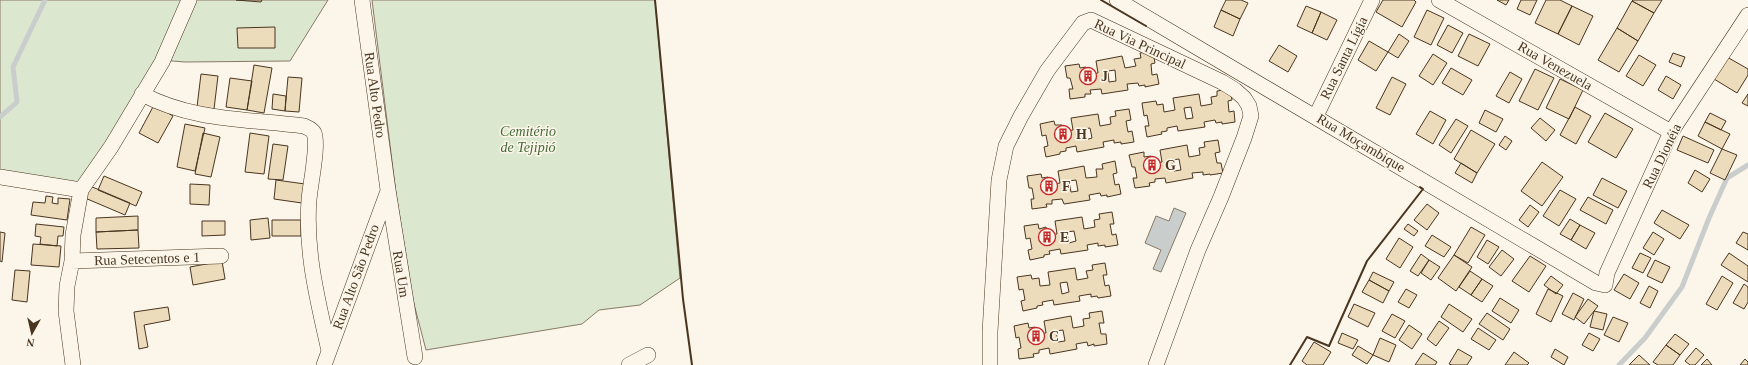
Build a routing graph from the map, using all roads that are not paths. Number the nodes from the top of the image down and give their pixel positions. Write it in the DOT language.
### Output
graph roads {
  1 [pos="189,0"];
  2 [pos="362,0"];
  3 [pos="1117,0"];
  4 [pos="1372,0"];
  5 [pos="1440,0"];
  6 [pos="1748,15"];
  7 [pos="142,94"];
  8 [pos="1316,116"];
  9 [pos="1671,132"];
  10 [pos="0,177"];
  11 [pos="81,190"];
  12 [pos="388,190"];
  13 [pos="222,256"];
  14 [pos="72,261"];
  15 [pos="1605,285"];
  16 [pos="648,355"];
  17 [pos="326,358"];
  18 [pos="415,358"];
  19 [pos="73,365"];
  20 [pos="629,365"];
  21 [pos="990,365"];
  22 [pos="1156,365"];
  1 -- 7 [label="street"];
  2 -- 12 [label="street, Rua Alto Pedro"];
  3 -- 8 [label="street, Rua Moçambique"];
  4 -- 8 [label="street, Rua Santa Lígia"];
  5 -- 9 [label="street, Rua Venezuela"];
  6 -- 9 [label="street, Rua Dionéia"];
  7 -- 11 [label="street"];
  7 -- 17 [label="street"];
  8 -- 15 [label="street, Rua Moçambique"];
  9 -- 15 [label="street, Rua Dionéia"];
  10 -- 11 [label="street"];
  11 -- 14 [label="street"];
  12 -- 17 [label="street, Rua Alto São Pedro"];
  12 -- 18 [label="street, Rua Um"];
  13 -- 14 [label="street, Rua Setecentos e 1"];
  14 -- 19 [label="street"];
  16 -- 20 [label="street"];
  21 -- 22 [label="street, Rua Via Principal"];
}
